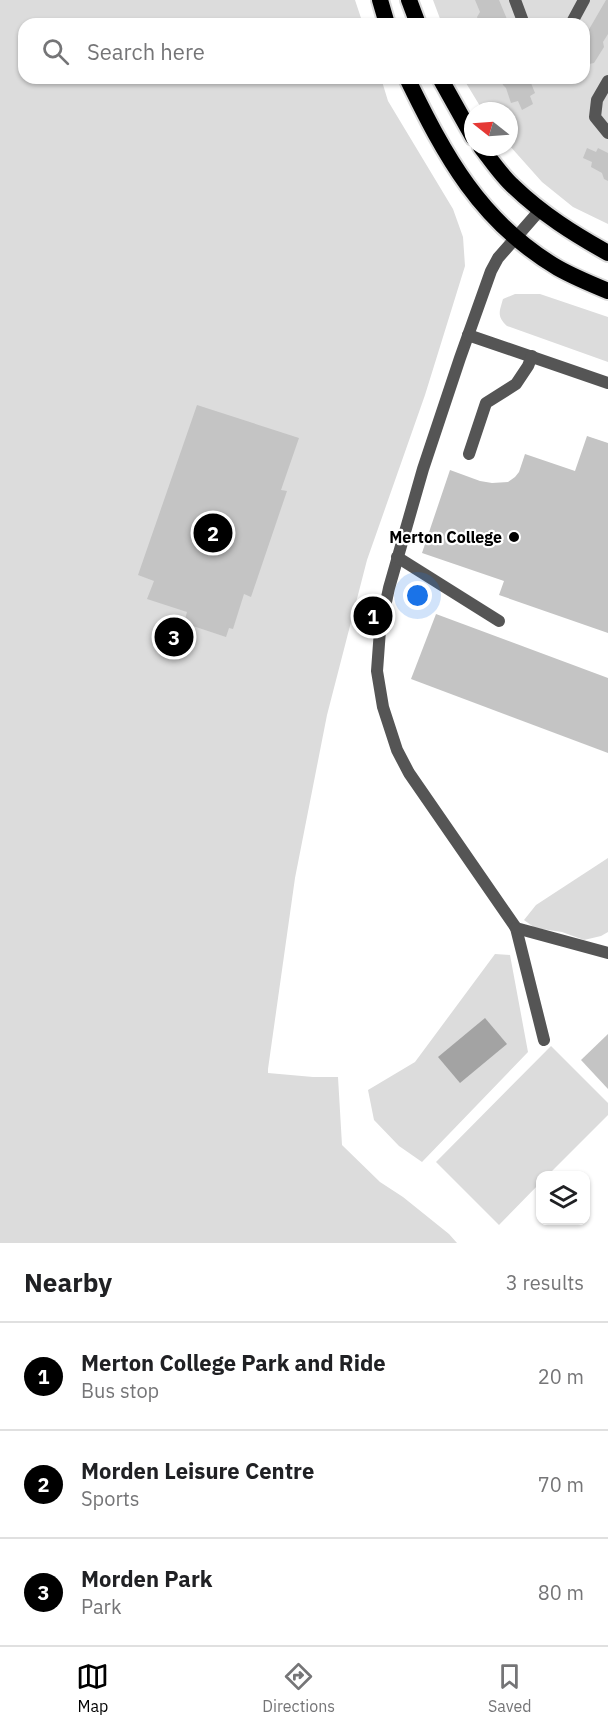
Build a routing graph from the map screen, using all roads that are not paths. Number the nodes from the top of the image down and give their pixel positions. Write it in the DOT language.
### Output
graph roads {
  1 [pos="380,0"];
  2 [pos="410,0"];
  3 [pos="515,0"];
  4 [pos="584,0"];
  5 [pos="385,18"];
  6 [pos="416,18"];
  7 [pos="522,18"];
  8 [pos="574,18"];
  9 [pos="608,81"];
  10 [pos="410,84"];
  11 [pos="443,84"];
  12 [pos="464,121"];
  13 [pos="608,134"];
  14 [pos="488,156"];
  15 [pos="540,210"];
  16 [pos="515,237"];
  17 [pos="608,253"];
  18 [pos="608,291"];
  19 [pos="468,335"];
  20 [pos="532,356"];
  21 [pos="608,383"];
  22 [pos="469,454"];
  23 [pos="397,557"];
  24 [pos="499,621"];
  25 [pos="516,928"];
  26 [pos="608,952"];
  27 [pos="544,1040"];
  1 -- 5 [label="highway"];
  2 -- 6 [label="highway"];
  3 -- 7 [label="street"];
  4 -- 8 [label="street"];
  9 -- 13 [label="street"];
  10 -- 16 [label="highway"];
  11 -- 12 [label="highway"];
  14 -- 15 [label="highway"];
  15 -- 16 [label="street"];
  15 -- 17 [label="highway"];
  16 -- 18 [label="highway"];
  16 -- 19 [label="street"];
  19 -- 20 [label="street"];
  19 -- 23 [label="street"];
  20 -- 21 [label="street"];
  20 -- 22 [label="street"];
  23 -- 24 [label="street"];
  23 -- 25 [label="street"];
  25 -- 26 [label="street"];
  25 -- 27 [label="street"];
}
